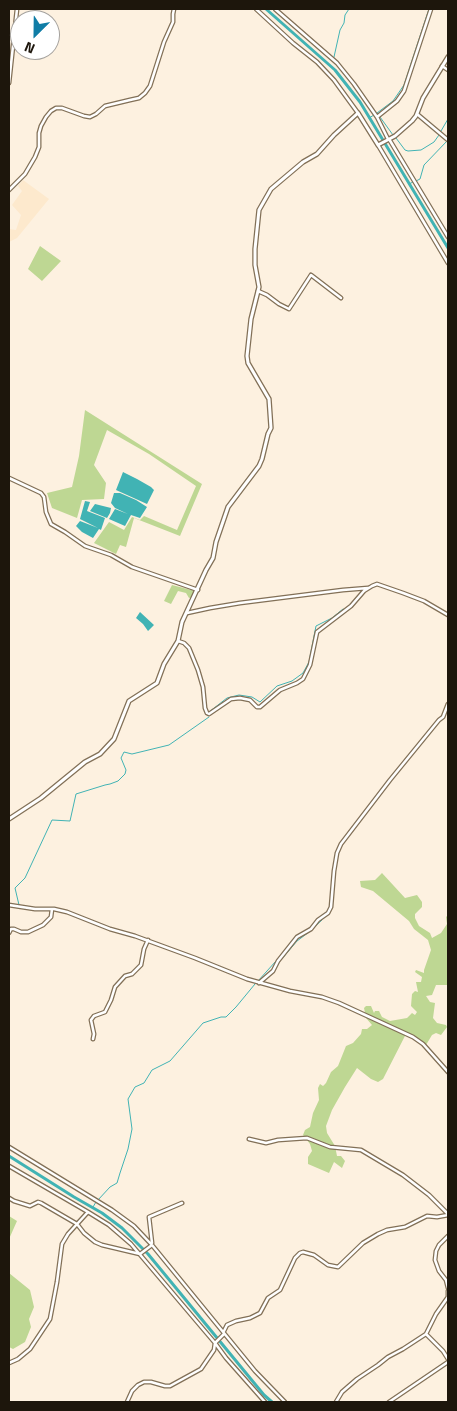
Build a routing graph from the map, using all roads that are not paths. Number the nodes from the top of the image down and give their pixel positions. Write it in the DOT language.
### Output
graph roads {
  1 [pos="17,9"];
  2 [pos="173,9"];
  3 [pos="256,9"];
  4 [pos="275,9"];
  5 [pos="431,9"];
  6 [pos="448,57"];
  7 [pos="442,66"];
  8 [pos="448,70"];
  9 [pos="9,83"];
  10 [pos="358,113"];
  11 [pos="416,113"];
  12 [pos="377,117"];
  13 [pos="388,140"];
  14 [pos="448,140"];
  15 [pos="380,144"];
  16 [pos="9,190"];
  17 [pos="448,237"];
  18 [pos="448,263"];
  19 [pos="258,291"];
  20 [pos="341,298"];
  21 [pos="9,478"];
  22 [pos="369,588"];
  23 [pos="198,590"];
  24 [pos="187,613"];
  25 [pos="448,616"];
  26 [pos="178,641"];
  27 [pos="448,704"];
  28 [pos="9,819"];
  29 [pos="9,905"];
  30 [pos="52,909"];
  31 [pos="9,933"];
  32 [pos="148,940"];
  33 [pos="259,983"];
  34 [pos="93,1039"];
  35 [pos="448,1072"];
  36 [pos="249,1139"];
  37 [pos="9,1147"];
  38 [pos="9,1166"];
  39 [pos="9,1198"];
  40 [pos="182,1203"];
  41 [pos="88,1212"];
  42 [pos="448,1215"];
  43 [pos="77,1224"];
  44 [pos="448,1236"];
  45 [pos="151,1246"];
  46 [pos="141,1253"];
  47 [pos="448,1289"];
  48 [pos="224,1332"];
  49 [pos="426,1334"];
  50 [pos="215,1343"];
  51 [pos="448,1360"];
  52 [pos="9,1363"];
  53 [pos="127,1402"];
  54 [pos="265,1402"];
  55 [pos="285,1402"];
  56 [pos="336,1402"];
  57 [pos="389,1402"];
  1 -- 9 [label="street"];
  2 -- 16 [label="street"];
  3 -- 10 [label="street"];
  4 -- 12 [label="street"];
  5 -- 12 [label="street"];
  6 -- 7 [label="street"];
  7 -- 8 [label="street"];
  7 -- 11 [label="street"];
  10 -- 15 [label="street"];
  10 -- 19 [label="street"];
  11 -- 13 [label="street"];
  11 -- 14 [label="street"];
  12 -- 13 [label="street"];
  13 -- 15 [label="street"];
  13 -- 17 [label="street"];
  15 -- 18 [label="street"];
  19 -- 20 [label="street"];
  19 -- 23 [label="street"];
  21 -- 23 [label="street"];
  22 -- 24 [label="street"];
  22 -- 25 [label="street"];
  22 -- 26 [label="street"];
  23 -- 24 [label="street"];
  24 -- 26 [label="street"];
  26 -- 28 [label="street"];
  27 -- 33 [label="street"];
  29 -- 30 [label="street"];
  30 -- 31 [label="street"];
  30 -- 32 [label="street"];
  32 -- 33 [label="street"];
  32 -- 34 [label="street"];
  33 -- 35 [label="street"];
  36 -- 42 [label="street"];
  37 -- 45 [label="street"];
  38 -- 41 [label="street"];
  39 -- 43 [label="street"];
  40 -- 45 [label="street"];
  41 -- 43 [label="street"];
  41 -- 46 [label="street"];
  42 -- 48 [label="street"];
  43 -- 46 [label="street"];
  43 -- 52 [label="street"];
  44 -- 47 [label="street"];
  45 -- 46 [label="street"];
  45 -- 48 [label="street"];
  46 -- 50 [label="street"];
  47 -- 49 [label="street"];
  48 -- 50 [label="street"];
  48 -- 55 [label="street"];
  49 -- 51 [label="street"];
  49 -- 56 [label="street"];
  50 -- 53 [label="street"];
  50 -- 54 [label="street"];
  51 -- 57 [label="street"];
}
